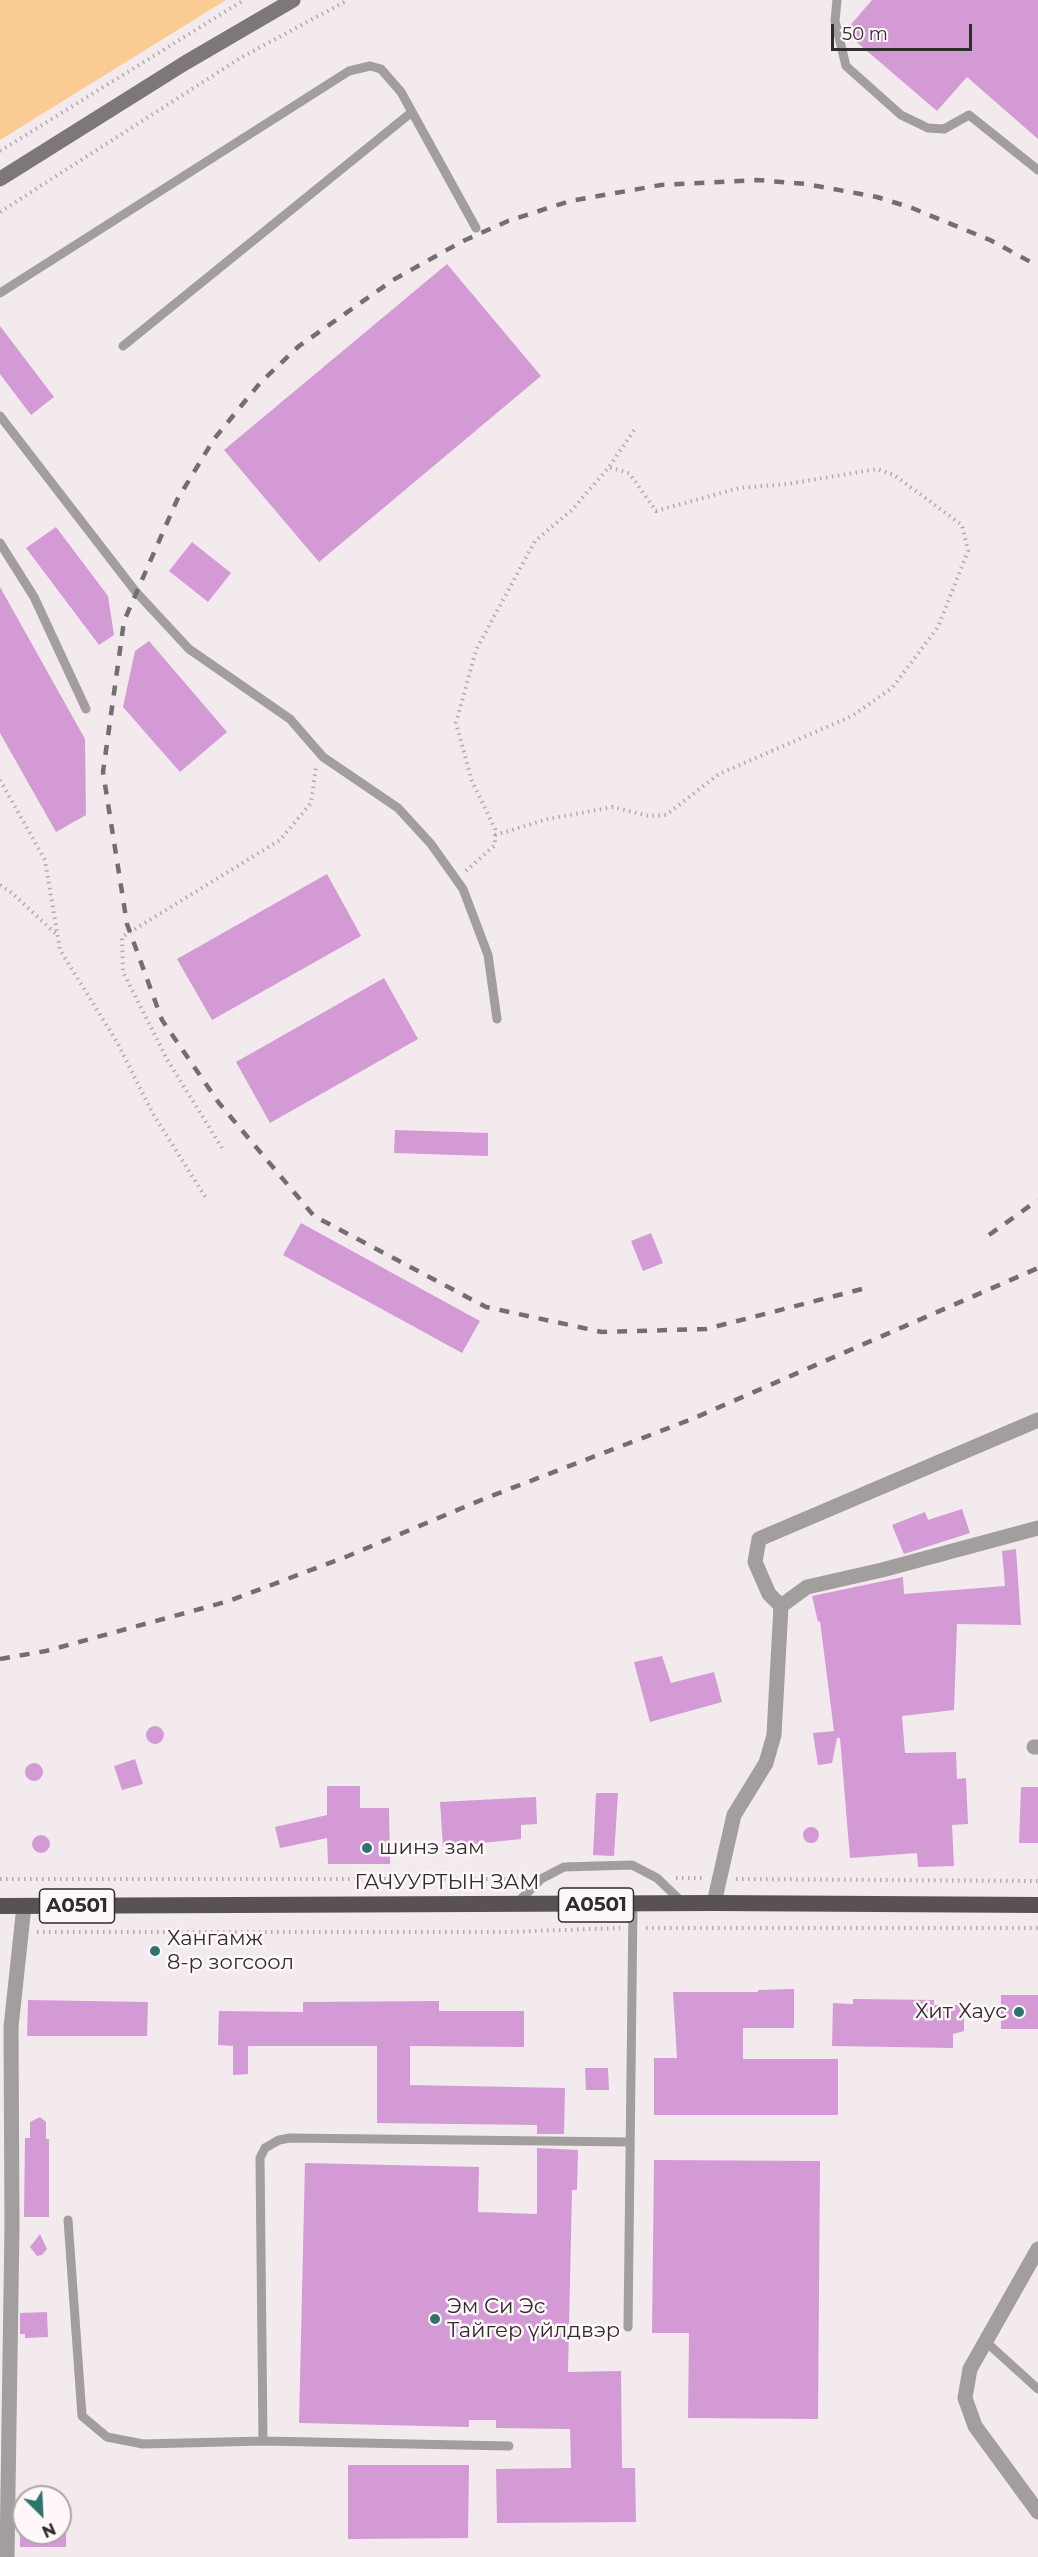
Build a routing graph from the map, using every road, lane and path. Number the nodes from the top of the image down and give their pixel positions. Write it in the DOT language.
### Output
graph roads {
  1 [pos="244,0"];
  2 [pos="293,0"];
  3 [pos="348,0"];
  4 [pos="837,0"];
  5 [pos="412,112"];
  6 [pos="0,150"];
  7 [pos="1038,170"];
  8 [pos="0,179"];
  9 [pos="0,212"];
  10 [pos="476,228"];
  11 [pos="0,293"];
  12 [pos="123,346"];
  13 [pos="0,416"];
  14 [pos="634,430"];
  15 [pos="609,467"];
  16 [pos="0,543"];
  17 [pos="86,708"];
  18 [pos="318,751"];
  19 [pos="0,781"];
  20 [pos="495,836"];
  21 [pos="456,879"];
  22 [pos="0,885"];
  23 [pos="58,936"];
  24 [pos="497,1018"];
  25 [pos="222,1148"];
  26 [pos="206,1198"];
  27 [pos="1038,1420"];
  28 [pos="1038,1528"];
  29 [pos="781,1606"];
  30 [pos="683,1903"];
  31 [pos="714,1903"];
  32 [pos="633,1904"];
  33 [pos="516,1905"];
  34 [pos="1038,1905"];
  35 [pos="0,1906"];
  36 [pos="24,1906"];
  37 [pos="633,1928"];
  38 [pos="1038,1928"];
  39 [pos="21,1932"];
  40 [pos="5,2028"];
  41 [pos="630,2142"];
  42 [pos="68,2220"];
  43 [pos="6,2227"];
  44 [pos="1038,2249"];
  45 [pos="628,2327"];
  46 [pos="985,2341"];
  47 [pos="1038,2378"];
  48 [pos="1027,2379"];
  49 [pos="5,2385"];
  50 [pos="1038,2389"];
  51 [pos="263,2441"];
  52 [pos="509,2446"];
  53 [pos="4,2504"];
  54 [pos="1038,2512"];
  55 [pos="7,2557"];
  1 -- 6 [label="path"];
  2 -- 8 [label="main road"];
  3 -- 9 [label="path"];
  4 -- 7 [label="lane"];
  5 -- 10 [label="lane"];
  5 -- 11 [label="lane"];
  5 -- 12 [label="lane"];
  13 -- 18 [label="lane"];
  14 -- 15 [label="path"];
  15 -- 20 [label="path"];
  15 -- 20 [label="path"];
  16 -- 17 [label="lane"];
  18 -- 21 [label="lane"];
  18 -- 25 [label="path"];
  19 -- 23 [label="path"];
  20 -- 21 [label="path"];
  21 -- 24 [label="lane"];
  22 -- 23 [label="path"];
  23 -- 26 [label="path"];
  27 -- 29 [label="street"];
  28 -- 29 [label="street"];
  29 -- 31 [label="street"];
  30 -- 31 [label="highway, ГАЧУУРТЫН ЗАМ / A0501"];
  30 -- 32 [label="highway, ГАЧУУРТЫН ЗАМ / A0501"];
  30 -- 33 [label="lane"];
  31 -- 34 [label="highway, ГАЧУУРТЫН ЗАМ / A0501"];
  32 -- 33 [label="highway, ГАЧУУРТЫН ЗАМ / A0501"];
  32 -- 37 [label="lane"];
  33 -- 36 [label="highway, ГАЧУУРТЫН ЗАМ / A0501"];
  35 -- 36 [label="highway, ГАЧУУРТЫН ЗАМ / A0501"];
  36 -- 39 [label="street"];
  37 -- 38 [label="path"];
  37 -- 39 [label="path"];
  37 -- 41 [label="lane"];
  39 -- 40 [label="street"];
  40 -- 43 [label="street"];
  41 -- 45 [label="lane"];
  41 -- 51 [label="lane"];
  42 -- 51 [label="lane"];
  43 -- 49 [label="street"];
  44 -- 46 [label="street"];
  46 -- 48 [label="lane"];
  46 -- 54 [label="street"];
  47 -- 48 [label="lane"];
  48 -- 50 [label="lane"];
  49 -- 53 [label="street"];
  51 -- 52 [label="lane"];
  53 -- 55 [label="street"];
}
